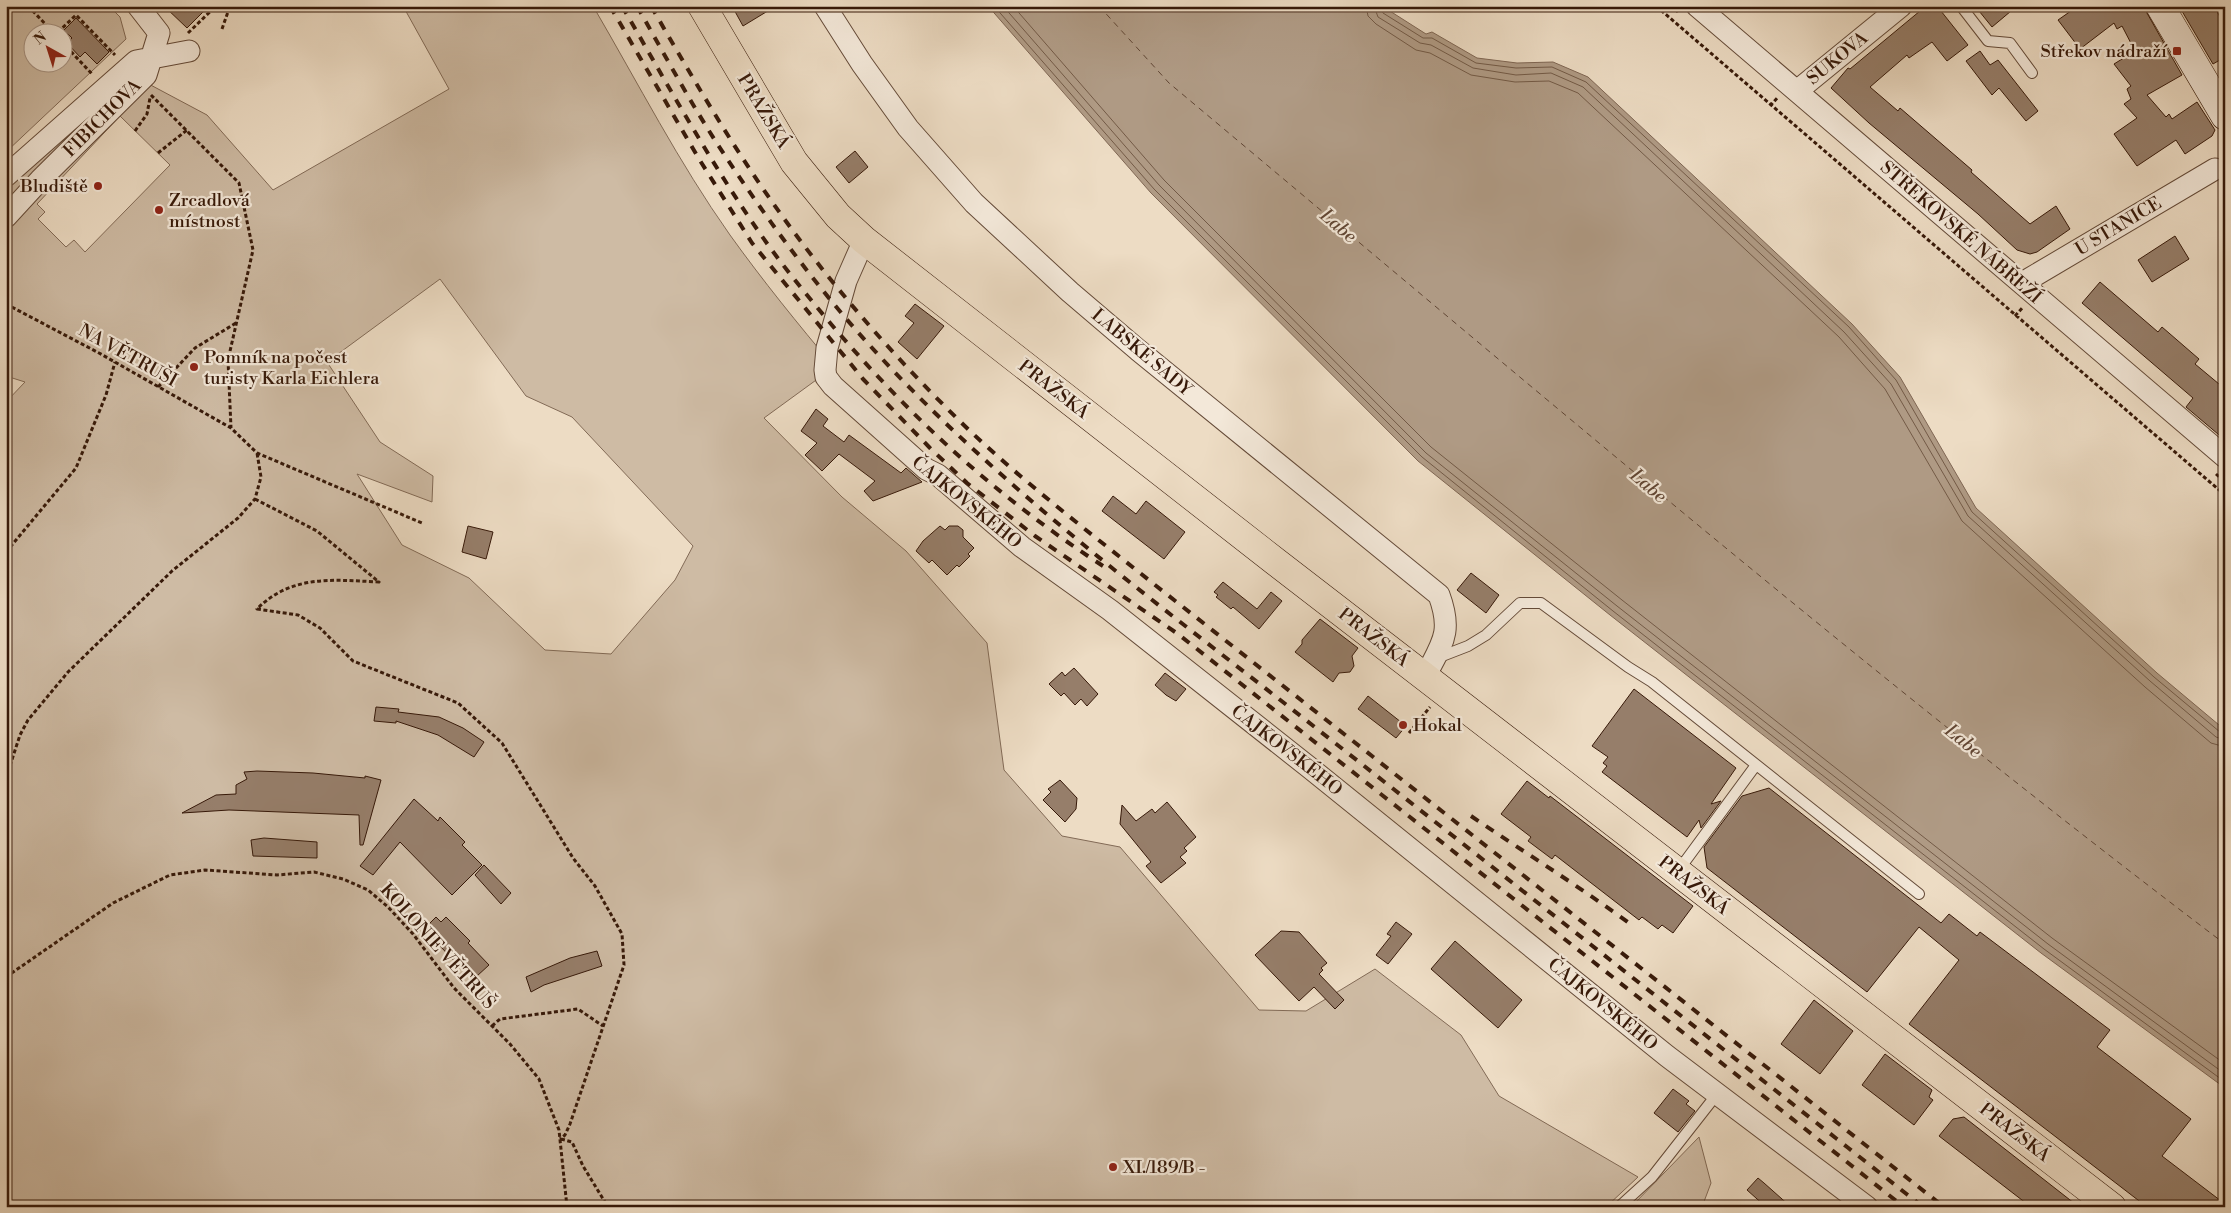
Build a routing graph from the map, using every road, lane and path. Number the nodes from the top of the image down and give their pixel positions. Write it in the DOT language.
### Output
graph roads {
  1 [pos="28,6"];
  2 [pos="138,6"];
  3 [pos="230,6"];
  4 [pos="702,6"];
  5 [pos="826,6"];
  6 [pos="1656,6"];
  7 [pos="1697,6"];
  8 [pos="1901,6"];
  9 [pos="1960,6"];
  10 [pos="2160,6"];
  11 [pos="43,22"];
  12 [pos="69,22"];
  13 [pos="222,29"];
  14 [pos="189,51"];
  15 [pos="72,52"];
  16 [pos="118,57"];
  17 [pos="151,59"];
  18 [pos="2032,73"];
  19 [pos="106,88"];
  20 [pos="146,90"];
  21 [pos="1797,91"];
  22 [pos="151,95"];
  23 [pos="2225,116"];
  24 [pos="186,130"];
  25 [pos="135,131"];
  26 [pos="158,153"];
  27 [pos="2215,169"];
  28 [pos="6,176"];
  29 [pos="6,217"];
  30 [pos="864,240"];
  31 [pos="2024,285"];
  32 [pos="6,304"];
  33 [pos="236,323"];
  34 [pos="115,362"];
  35 [pos="158,387"];
  36 [pos="231,428"];
  37 [pos="256,453"];
  38 [pos="2225,457"];
  39 [pos="2225,495"];
  40 [pos="255,499"];
  41 [pos="422,523"];
  42 [pos="6,552"];
  43 [pos="1434,675"];
  44 [pos="1410,732"];
  45 [pos="1756,765"];
  46 [pos="6,778"];
  47 [pos="1677,872"];
  48 [pos="1919,894"];
  49 [pos="6,977"];
  50 [pos="492,1026"];
  51 [pos="603,1026"];
  52 [pos="1717,1094"];
  53 [pos="560,1139"];
  54 [pos="568,1207"];
  55 [pos="608,1207"];
  56 [pos="1619,1207"];
  57 [pos="1867,1207"];
  58 [pos="2112,1207"];
  1 -- 11 [label="path"];
  2 -- 17 [label="street"];
  3 -- 13 [label="path"];
  4 -- 30 [label="main road, PRAŽSKÁ"];
  5 -- 43 [label="street, LABSKÉ SADY"];
  6 -- 39 [label="path"];
  7 -- 21 [label="street, STŘEKOVSKÉ NÁBŘEŽÍ"];
  8 -- 21 [label="street, SUKOVA"];
  9 -- 18 [label="lane"];
  10 -- 23 [label="main road"];
  12 -- 16 [label="path"];
  14 -- 17 [label="street, FIBICHOVA"];
  15 -- 19 [label="path"];
  17 -- 19 [label="street, FIBICHOVA"];
  17 -- 29 [label="street, FIBICHOVA"];
  19 -- 28 [label="street, FIBICHOVA"];
  20 -- 22 [label="path"];
  21 -- 31 [label="street, STŘEKOVSKÉ NÁBŘEŽÍ"];
  22 -- 24 [label="path"];
  22 -- 25 [label="path"];
  24 -- 26 [label="path"];
  24 -- 33 [label="path"];
  27 -- 31 [label="street, U STANICE"];
  30 -- 43 [label="main road, PRAŽSKÁ"];
  30 -- 52 [label="street, ČAJKOVSKÉHO"];
  31 -- 38 [label="street, STŘEKOVSKÉ NÁBŘEŽÍ"];
  32 -- 34 [label="path, NA VĚTRUŠI"];
  33 -- 35 [label="path"];
  33 -- 36 [label="path"];
  34 -- 35 [label="path, NA VĚTRUŠI"];
  34 -- 42 [label="path"];
  35 -- 36 [label="path, NA VĚTRUŠI"];
  36 -- 37 [label="path, NA VĚTRUŠI"];
  37 -- 40 [label="path"];
  37 -- 41 [label="path, NA VĚTRUŠI"];
  40 -- 46 [label="path"];
  40 -- 51 [label="path"];
  43 -- 44 [label="path"];
  43 -- 45 [label="lane"];
  43 -- 47 [label="main road, PRAŽSKÁ"];
  45 -- 47 [label="lane"];
  45 -- 48 [label="lane"];
  47 -- 58 [label="main road, PRAŽSKÁ"];
  49 -- 50 [label="path, KOLONIE VĚTRUŠ"];
  50 -- 51 [label="path"];
  50 -- 53 [label="path, KOLONIE VĚTRUŠ"];
  51 -- 53 [label="path"];
  52 -- 56 [label="lane"];
  52 -- 57 [label="street, ČAJKOVSKÉHO"];
  53 -- 54 [label="path, KOLONIE VĚTRUŠ"];
  53 -- 55 [label="path"];
}
